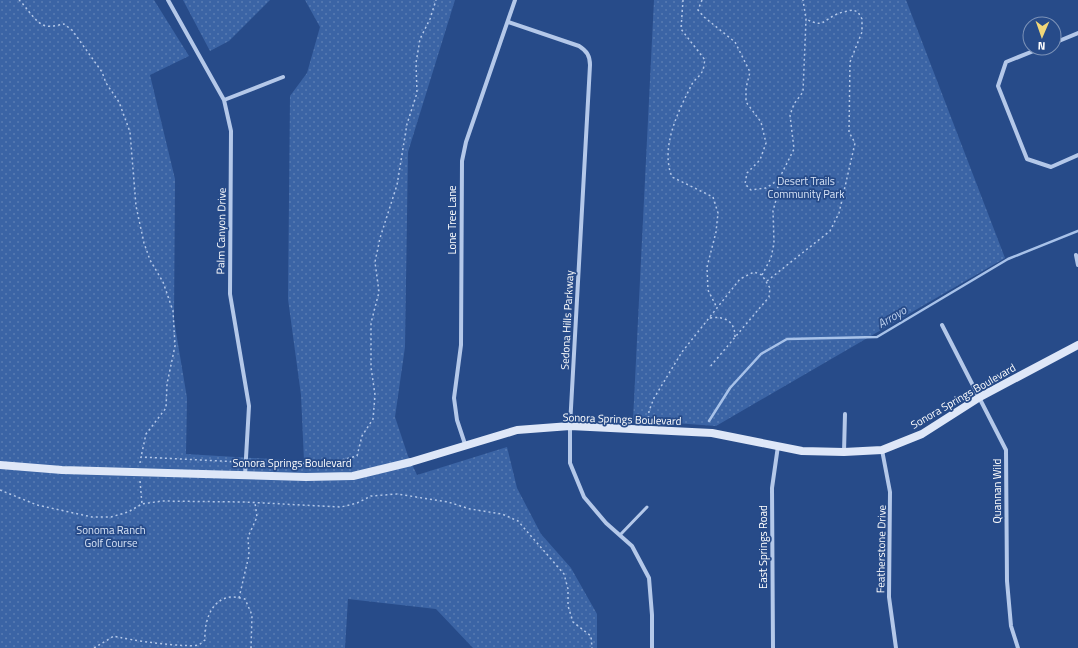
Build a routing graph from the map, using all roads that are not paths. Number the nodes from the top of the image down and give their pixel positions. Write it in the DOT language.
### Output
graph roads {
  1 [pos="168,0"];
  2 [pos="515,0"];
  3 [pos="508,22"];
  4 [pos="1078,34"];
  5 [pos="1062,40"];
  6 [pos="1022,56"];
  7 [pos="283,76"];
  8 [pos="224,100"];
  9 [pos="1078,155"];
  10 [pos="1076,255"];
  11 [pos="1078,265"];
  12 [pos="942,325"];
  13 [pos="1078,345"];
  14 [pos="980,397"];
  15 [pos="845,414"];
  16 [pos="570,426"];
  17 [pos="778,446"];
  18 [pos="466,447"];
  19 [pos="882,450"];
  20 [pos="844,452"];
  21 [pos="0,465"];
  22 [pos="245,475"];
  23 [pos="648,507"];
  24 [pos="620,535"];
  25 [pos="652,648"];
  26 [pos="773,648"];
  27 [pos="896,648"];
  28 [pos="1018,648"];
  1 -- 8 [label="street, Palm Canyon Drive"];
  2 -- 3 [label="street, Lone Tree Lane"];
  3 -- 16 [label="street, Sedona Hills Parkway"];
  3 -- 18 [label="street, Lone Tree Lane"];
  4 -- 5 [label="street"];
  6 -- 9 [label="street"];
  7 -- 8 [label="street"];
  8 -- 22 [label="street, Palm Canyon Drive"];
  10 -- 11 [label="street"];
  12 -- 14 [label="street, Quannan Wild"];
  13 -- 14 [label="street, Sonora Springs Boulevard"];
  14 -- 19 [label="street, Sonora Springs Boulevard"];
  14 -- 28 [label="street, Quannan Wild"];
  15 -- 20 [label="street"];
  16 -- 17 [label="street, Sonora Springs Boulevard"];
  16 -- 18 [label="street, Sonora Springs Boulevard"];
  16 -- 24 [label="street, Sedona Hills Parkway"];
  17 -- 20 [label="street, Sonora Springs Boulevard"];
  17 -- 26 [label="street, East Springs Road"];
  18 -- 22 [label="street, Sonora Springs Boulevard"];
  19 -- 20 [label="street, Sonora Springs Boulevard"];
  19 -- 27 [label="street, Featherstone Drive"];
  21 -- 22 [label="street, Sonora Springs Boulevard"];
  23 -- 24 [label="lane"];
  24 -- 25 [label="street, Sedona Hills Parkway"];
}
